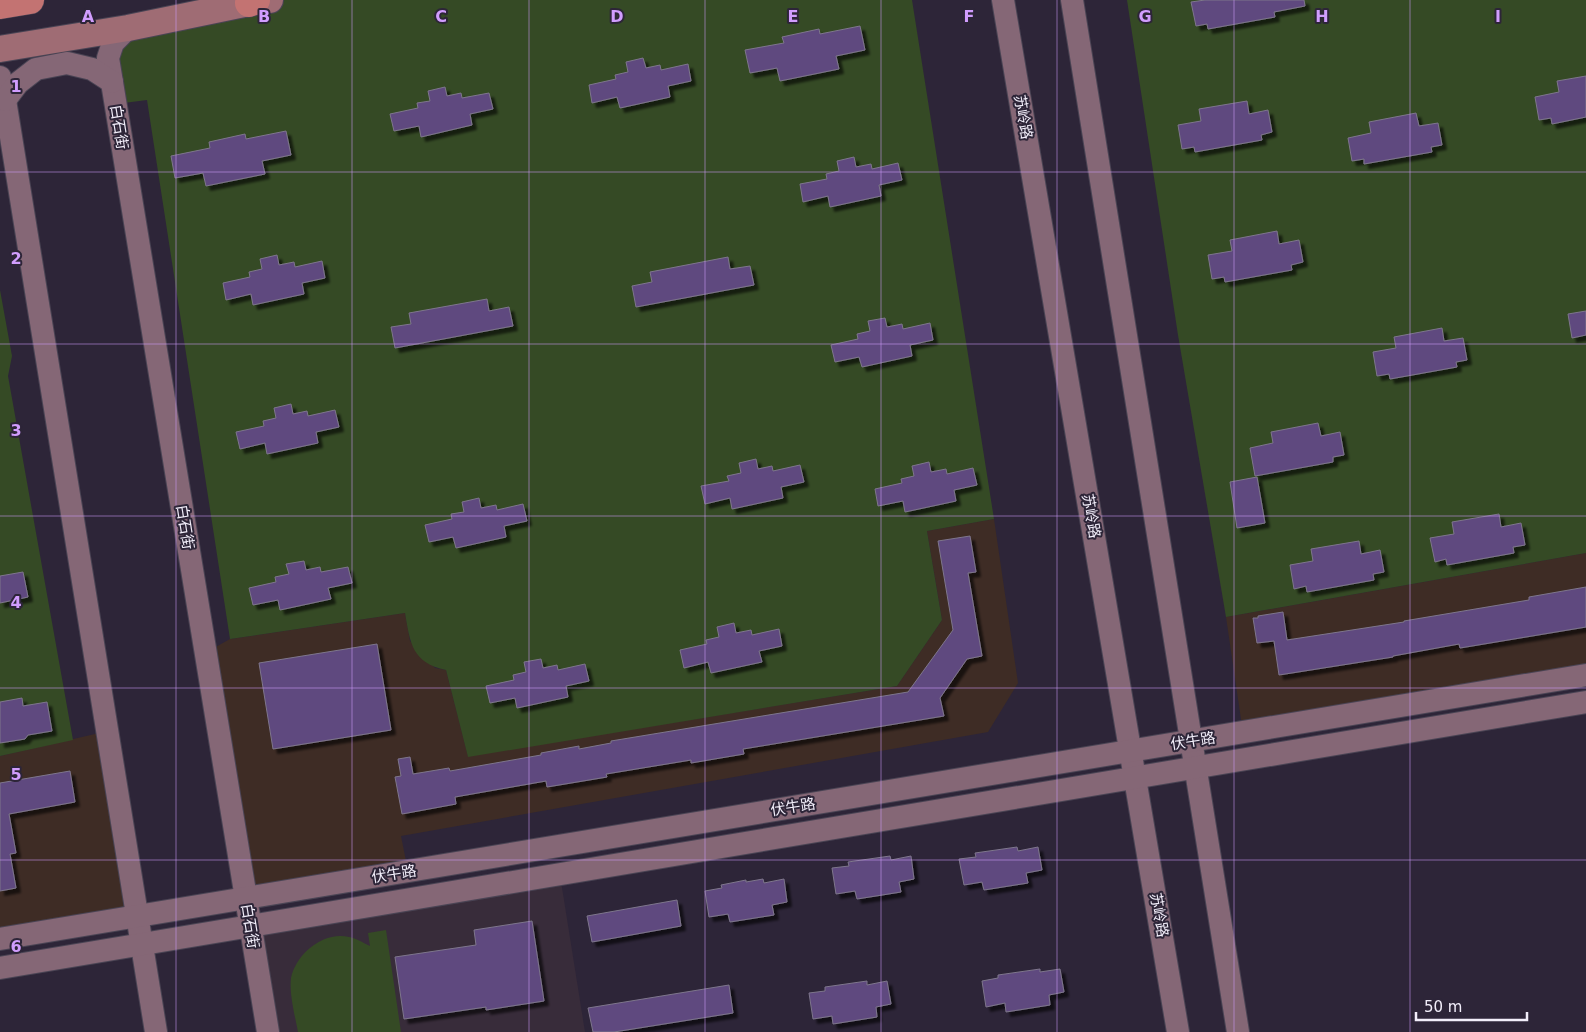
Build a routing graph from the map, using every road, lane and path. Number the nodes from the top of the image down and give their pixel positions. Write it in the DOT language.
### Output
graph roads {
  1 [pos="30,0"];
  2 [pos="1003,0"];
  3 [pos="1072,0"];
  4 [pos="258,1"];
  5 [pos="0,5"];
  6 [pos="128,28"];
  7 [pos="0,49"];
  8 [pos="0,77"];
  9 [pos="112,82"];
  10 [pos="5,100"];
  11 [pos="1586,675"];
  12 [pos="1586,702"];
  13 [pos="1192,741"];
  14 [pos="1131,751"];
  15 [pos="1196,768"];
  16 [pos="1135,778"];
  17 [pos="246,898"];
  18 [pos="138,916"];
  19 [pos="250,927"];
  20 [pos="0,939"];
  21 [pos="142,945"];
  22 [pos="0,968"];
  23 [pos="156,1032"];
  24 [pos="268,1032"];
  25 [pos="1178,1032"];
  26 [pos="1238,1032"];
  1 -- 5 [label="highway"];
  2 -- 14 [label="street, 苏岭路"];
  3 -- 13 [label="street"];
  4 -- 6 [label="main road"];
  6 -- 7 [label="main road"];
  6 -- 9 [label="street, 白石街"];
  8 -- 10 [label="street"];
  9 -- 10 [label="street"];
  9 -- 17 [label="street, 白石街"];
  10 -- 18 [label="street"];
  11 -- 13 [label="street, 伏牛路"];
  12 -- 15 [label="street"];
  13 -- 14 [label="street, 伏牛路"];
  13 -- 15 [label="street"];
  14 -- 16 [label="street, 苏岭路"];
  14 -- 17 [label="street, 伏牛路"];
  15 -- 16 [label="street"];
  15 -- 26 [label="street"];
  16 -- 19 [label="street"];
  16 -- 25 [label="street, 苏岭路"];
  17 -- 18 [label="street, 伏牛路"];
  17 -- 19 [label="street, 白石街"];
  18 -- 20 [label="street, 伏牛路"];
  18 -- 21 [label="street"];
  19 -- 21 [label="street"];
  19 -- 24 [label="street, 白石街"];
  21 -- 22 [label="street"];
  21 -- 23 [label="street"];
}
